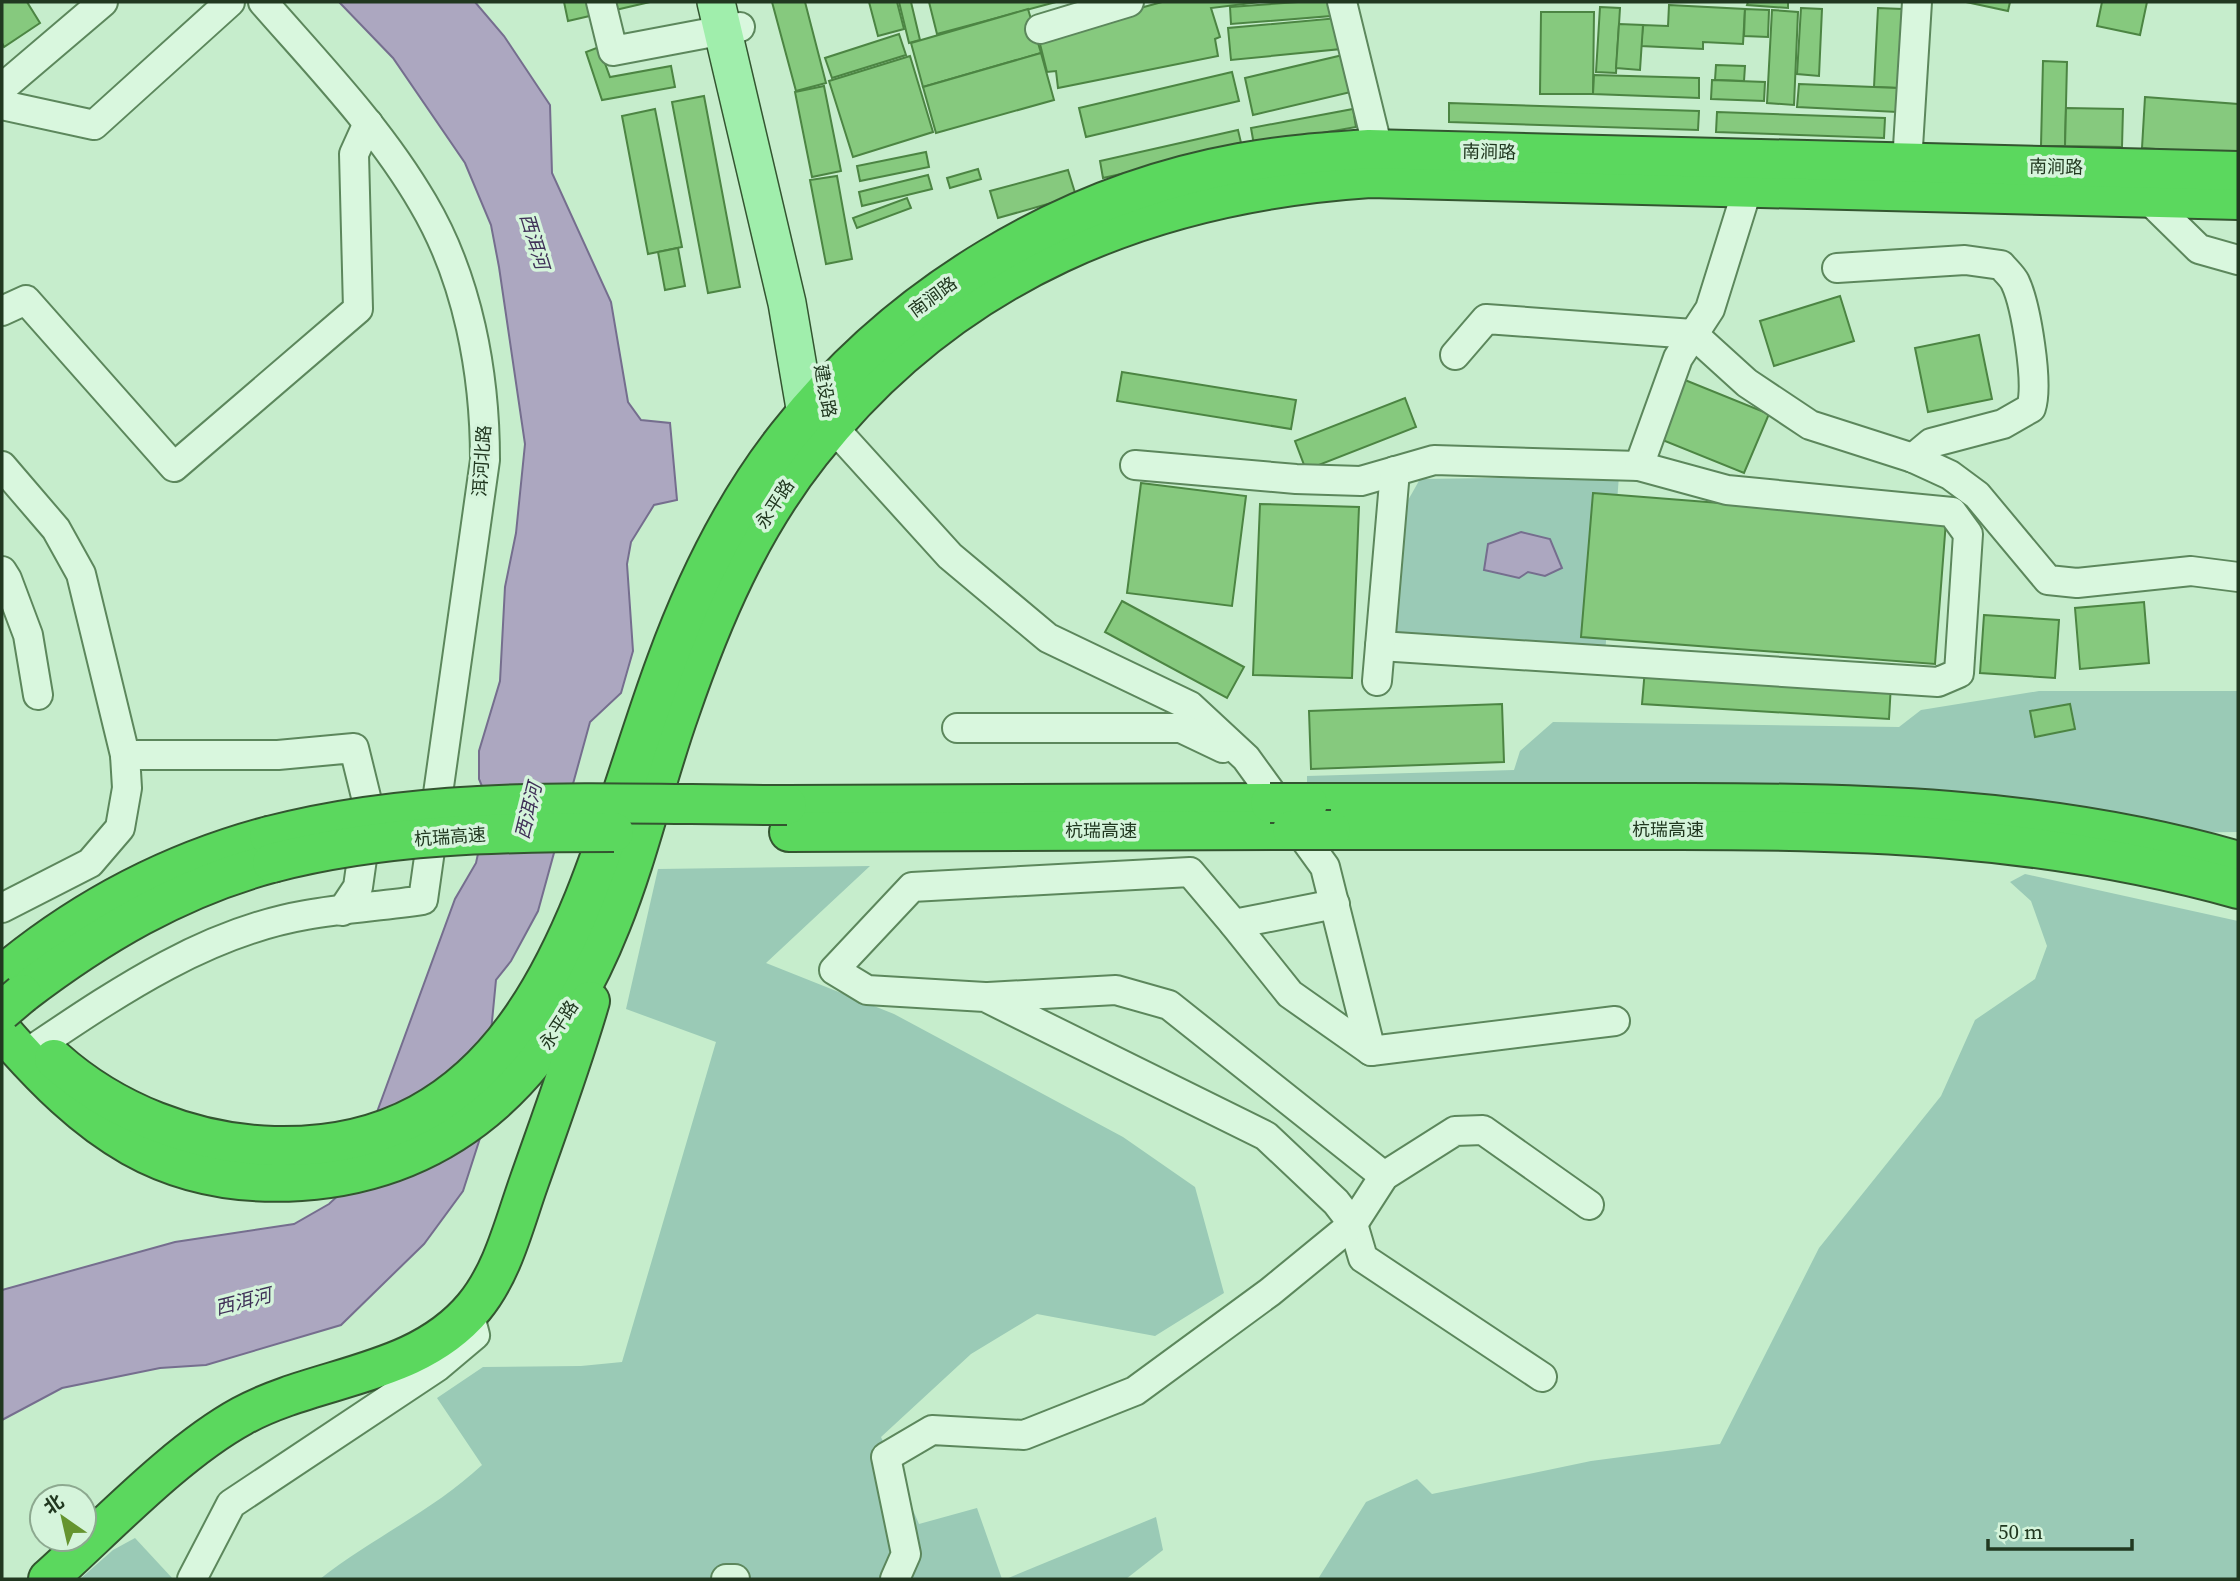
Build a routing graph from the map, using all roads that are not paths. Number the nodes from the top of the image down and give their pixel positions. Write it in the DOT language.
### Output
graph roads {
  1 [pos="103,2"];
  2 [pos="230,2"];
  3 [pos="263,2"];
  4 [pos="601,2"];
  5 [pos="1129,2"];
  6 [pos="1342,2"];
  7 [pos="1917,2"];
  8 [pos="728,15"];
  9 [pos="1040,29"];
  10 [pos="2,88"];
  11 [pos="2,105"];
  12 [pos="368,123"];
  13 [pos="1378,149"];
  14 [pos="1908,163"];
  15 [pos="2238,171"];
  16 [pos="1748,187"];
  17 [pos="2147,198"];
  18 [pos="2238,200"];
  19 [pos="2238,260"];
  20 [pos="1837,268"];
  21 [pos="2,311"];
  22 [pos="1693,334"];
  23 [pos="1455,355"];
  24 [pos="819,409"];
  25 [pos="1913,458"];
  26 [pos="1135,465"];
  27 [pos="2,466"];
  28 [pos="1639,466"];
  29 [pos="1395,471"];
  30 [pos="2,571"];
  31 [pos="2238,577"];
  32 [pos="1380,646"];
  33 [pos="1377,681"];
  34 [pos="38,695"];
  35 [pos="957,728"];
  36 [pos="125,755"];
  37 [pos="1247,758"];
  38 [pos="622,789"];
  39 [pos="1300,817"];
  40 [pos="2238,861"];
  41 [pos="2238,889"];
  42 [pos="1335,904"];
  43 [pos="2,908"];
  44 [pos="342,911"];
  45 [pos="1234,925"];
  46 [pos="611,926"];
  47 [pos="575,967"];
  48 [pos="6,991"];
  49 [pos="985,997"];
  50 [pos="1615,1021"];
  51 [pos="2,1031"];
  52 [pos="1371,1051"];
  53 [pos="50,1065"];
  54 [pos="1384,1175"];
  55 [pos="1589,1205"];
  56 [pos="1353,1224"];
  57 [pos="469,1312"];
  58 [pos="1542,1377"];
  59 [pos="48,1579"];
  60 [pos="191,1579"];
  61 [pos="726,1579"];
  62 [pos="735,1579"];
  63 [pos="895,1579"];
  1 -- 10 [label="street"];
  2 -- 11 [label="street"];
  3 -- 12 [label="street, 洱河北路"];
  4 -- 8 [label="street"];
  5 -- 9 [label="street"];
  6 -- 13 [label="street"];
  7 -- 14 [label="street"];
  8 -- 24 [label="main road, 建设路"];
  12 -- 21 [label="street"];
  12 -- 44 [label="street, 洱河北路"];
  13 -- 14 [label="highway, 南涧路"];
  13 -- 24 [label="highway, 南涧路"];
  14 -- 15 [label="highway, 南涧路"];
  16 -- 17 [label="highway, 南涧路"];
  16 -- 22 [label="street"];
  16 -- 24 [label="highway, 南涧路"];
  17 -- 18 [label="highway, 南涧路"];
  17 -- 19 [label="street"];
  20 -- 25 [label="street"];
  22 -- 23 [label="street"];
  22 -- 25 [label="street"];
  22 -- 28 [label="street"];
  24 -- 37 [label="street"];
  24 -- 38 [label="highway, 永平路"];
  24 -- 46 [label="highway, 永平路"];
  25 -- 31 [label="street"];
  26 -- 29 [label="street"];
  27 -- 36 [label="street"];
  28 -- 29 [label="street"];
  28 -- 32 [label="street"];
  29 -- 32 [label="street"];
  30 -- 34 [label="street"];
  32 -- 33 [label="street"];
  35 -- 37 [label="street"];
  36 -- 43 [label="street"];
  36 -- 44 [label="street"];
  37 -- 42 [label="street"];
  38 -- 46 [label="highway"];
  38 -- 47 [label="highway, 永平路"];
  39 -- 40 [label="highway, 杭瑞高速"];
  39 -- 41 [label="highway, 杭瑞高速"];
  39 -- 48 [label="highway, 杭瑞高速, bridge"];
  42 -- 45 [label="street"];
  42 -- 52 [label="street"];
  44 -- 53 [label="street"];
  45 -- 49 [label="street"];
  45 -- 52 [label="street"];
  46 -- 47 [label="highway, 永平路"];
  46 -- 57 [label="highway"];
  47 -- 53 [label="highway, 永平路"];
  48 -- 53 [label="highway, 永平路"];
  49 -- 54 [label="street"];
  49 -- 56 [label="street"];
  50 -- 52 [label="street"];
  51 -- 53 [label="highway, 永平路"];
  54 -- 55 [label="street"];
  54 -- 56 [label="street"];
  56 -- 58 [label="street"];
  56 -- 63 [label="street"];
  57 -- 59 [label="highway"];
  57 -- 60 [label="street"];
  61 -- 62 [label="street"];
}
